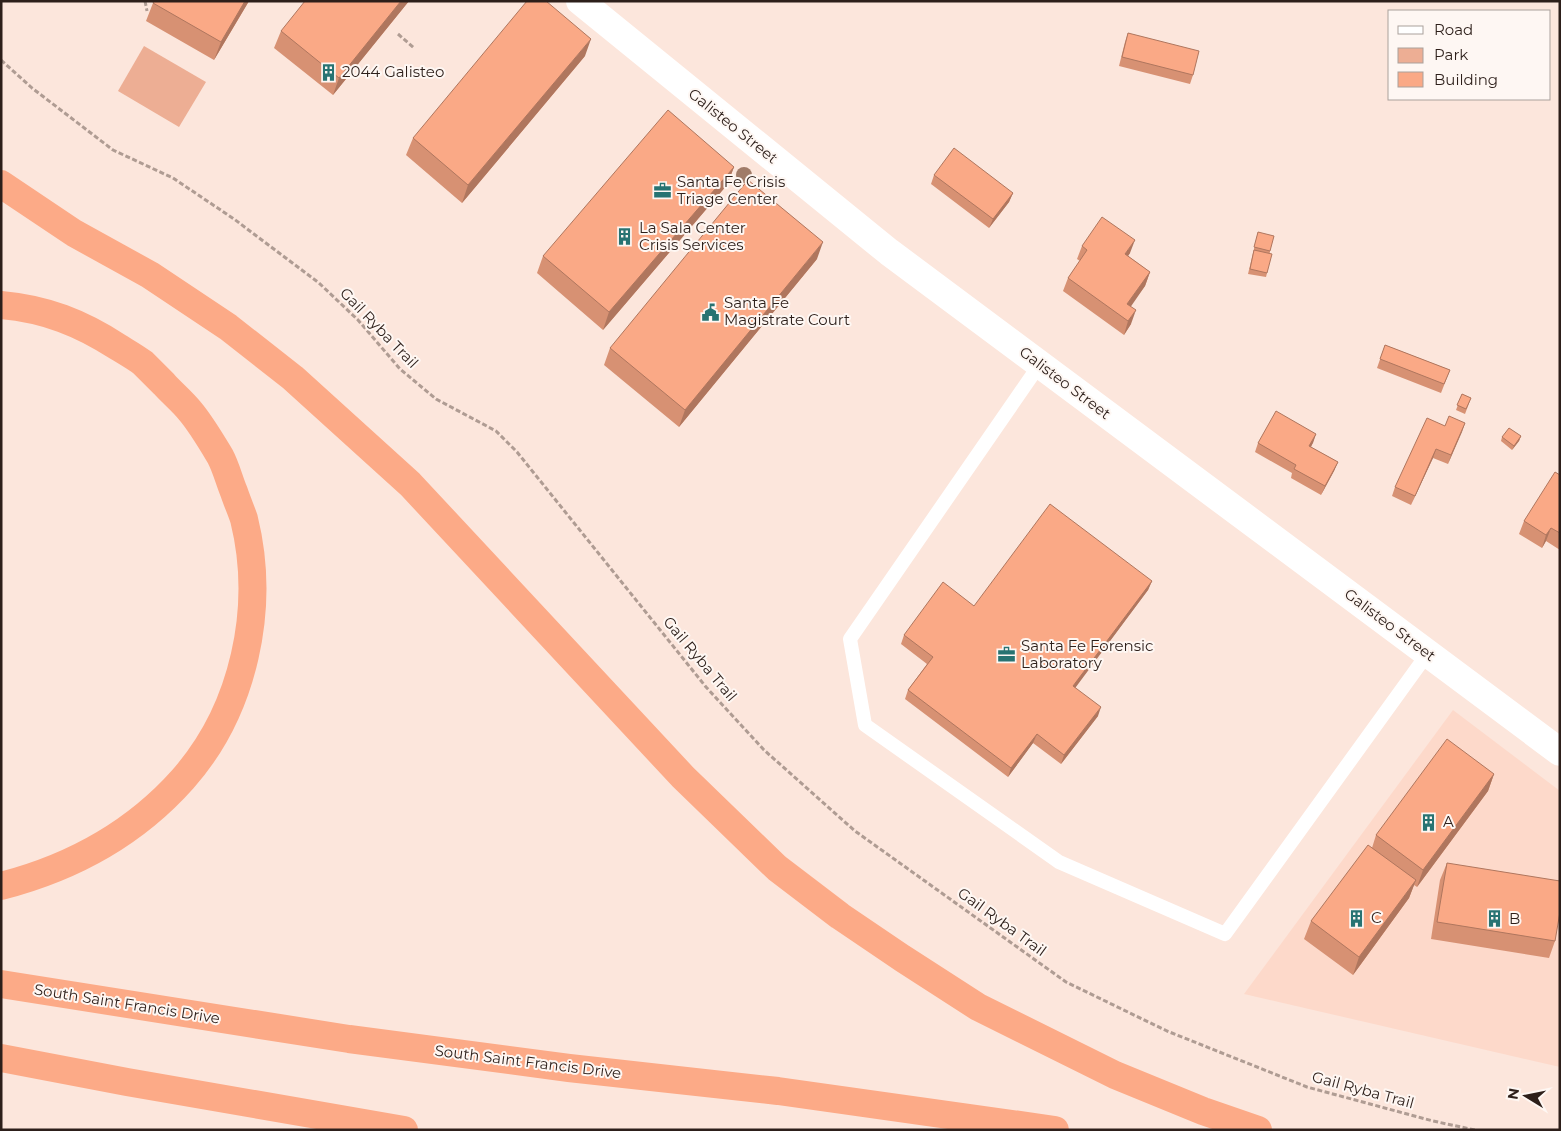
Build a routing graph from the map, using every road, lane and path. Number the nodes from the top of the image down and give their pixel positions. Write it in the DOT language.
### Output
graph roads {
  1 [pos="145,1"];
  2 [pos="580,1"];
  3 [pos="148,12"];
  4 [pos="398,34"];
  5 [pos="414,48"];
  6 [pos="1,60"];
  7 [pos="1,184"];
  8 [pos="1,205"];
  9 [pos="74,233"];
  10 [pos="1,305"];
  11 [pos="1040,364"];
  12 [pos="1428,653"];
  13 [pos="1560,752"];
  14 [pos="1,886"];
  15 [pos="1,984"];
  16 [pos="1,1058"];
  17 [pos="404,1130"];
  18 [pos="1055,1130"];
  19 [pos="1258,1130"];
  20 [pos="1475,1130"];
  1 -- 3 [label="path"];
  2 -- 11 [label="street, Galisteo Street"];
  4 -- 5 [label="path"];
  6 -- 20 [label="path, Gail Ryba Trail"];
  7 -- 9 [label="highway"];
  8 -- 9 [label="highway"];
  9 -- 19 [label="highway"];
  10 -- 14 [label="highway"];
  11 -- 12 [label="street, Galisteo Street"];
  11 -- 12 [label="lane"];
  12 -- 13 [label="street, Galisteo Street"];
  15 -- 18 [label="highway, South Saint Francis Drive"];
  16 -- 17 [label="highway"];
}
